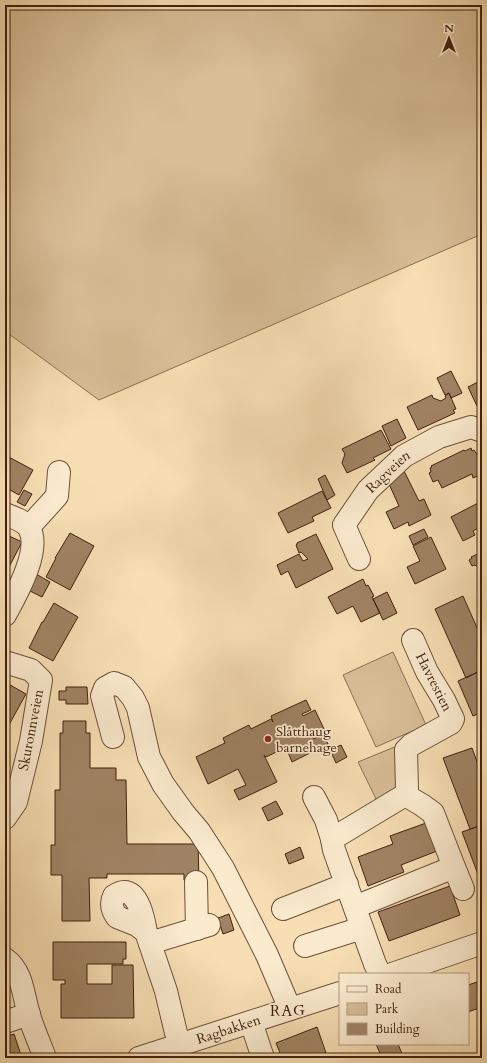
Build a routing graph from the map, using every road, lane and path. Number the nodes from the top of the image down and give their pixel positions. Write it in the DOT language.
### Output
graph roads {
  1 [pos="482,431"];
  2 [pos="59,472"];
  3 [pos="5,514"];
  4 [pos="29,527"];
  5 [pos="359,559"];
  6 [pos="5,615"];
  7 [pos="413,640"];
  8 [pos="5,662"];
  9 [pos="113,737"];
  10 [pos="12,786"];
  11 [pos="405,795"];
  12 [pos="314,797"];
  13 [pos="5,818"];
  14 [pos="332,839"];
  15 [pos="454,868"];
  16 [pos="196,882"];
  17 [pos="346,884"];
  18 [pos="463,889"];
  19 [pos="355,907"];
  20 [pos="282,909"];
  21 [pos="362,928"];
  22 [pos="482,943"];
  23 [pos="305,946"];
  24 [pos="5,959"];
  25 [pos="380,973"];
  26 [pos="395,973"];
  27 [pos="339,993"];
  28 [pos="290,1009"];
  29 [pos="29,1014"];
  30 [pos="5,1022"];
  31 [pos="251,1022"];
  32 [pos="181,1045"];
  33 [pos="45,1058"];
  34 [pos="139,1058"];
  35 [pos="263,1058"];
  1 -- 5 [label="street, Ragveien"];
  2 -- 4 [label="street"];
  3 -- 4 [label="street"];
  4 -- 6 [label="street"];
  7 -- 11 [label="street, Havrestien"];
  8 -- 10 [label="street, Skuronnveien"];
  9 -- 28 [label="street"];
  10 -- 13 [label="street, Skuronnveien"];
  11 -- 14 [label="street"];
  11 -- 15 [label="street"];
  12 -- 14 [label="street"];
  14 -- 17 [label="street"];
  15 -- 18 [label="street"];
  15 -- 19 [label="street"];
  16 -- 32 [label="street"];
  17 -- 19 [label="street"];
  17 -- 20 [label="street"];
  19 -- 21 [label="street"];
  21 -- 23 [label="street"];
  21 -- 25 [label="street"];
  22 -- 26 [label="street"];
  24 -- 29 [label="street"];
  27 -- 28 [label="street, Ragbakken"];
  28 -- 31 [label="street, Ragbakken"];
  29 -- 30 [label="street"];
  29 -- 33 [label="street"];
  31 -- 32 [label="street, Ragbakken"];
  31 -- 35 [label="street"];
  32 -- 34 [label="street, Ragbakken"];
}
